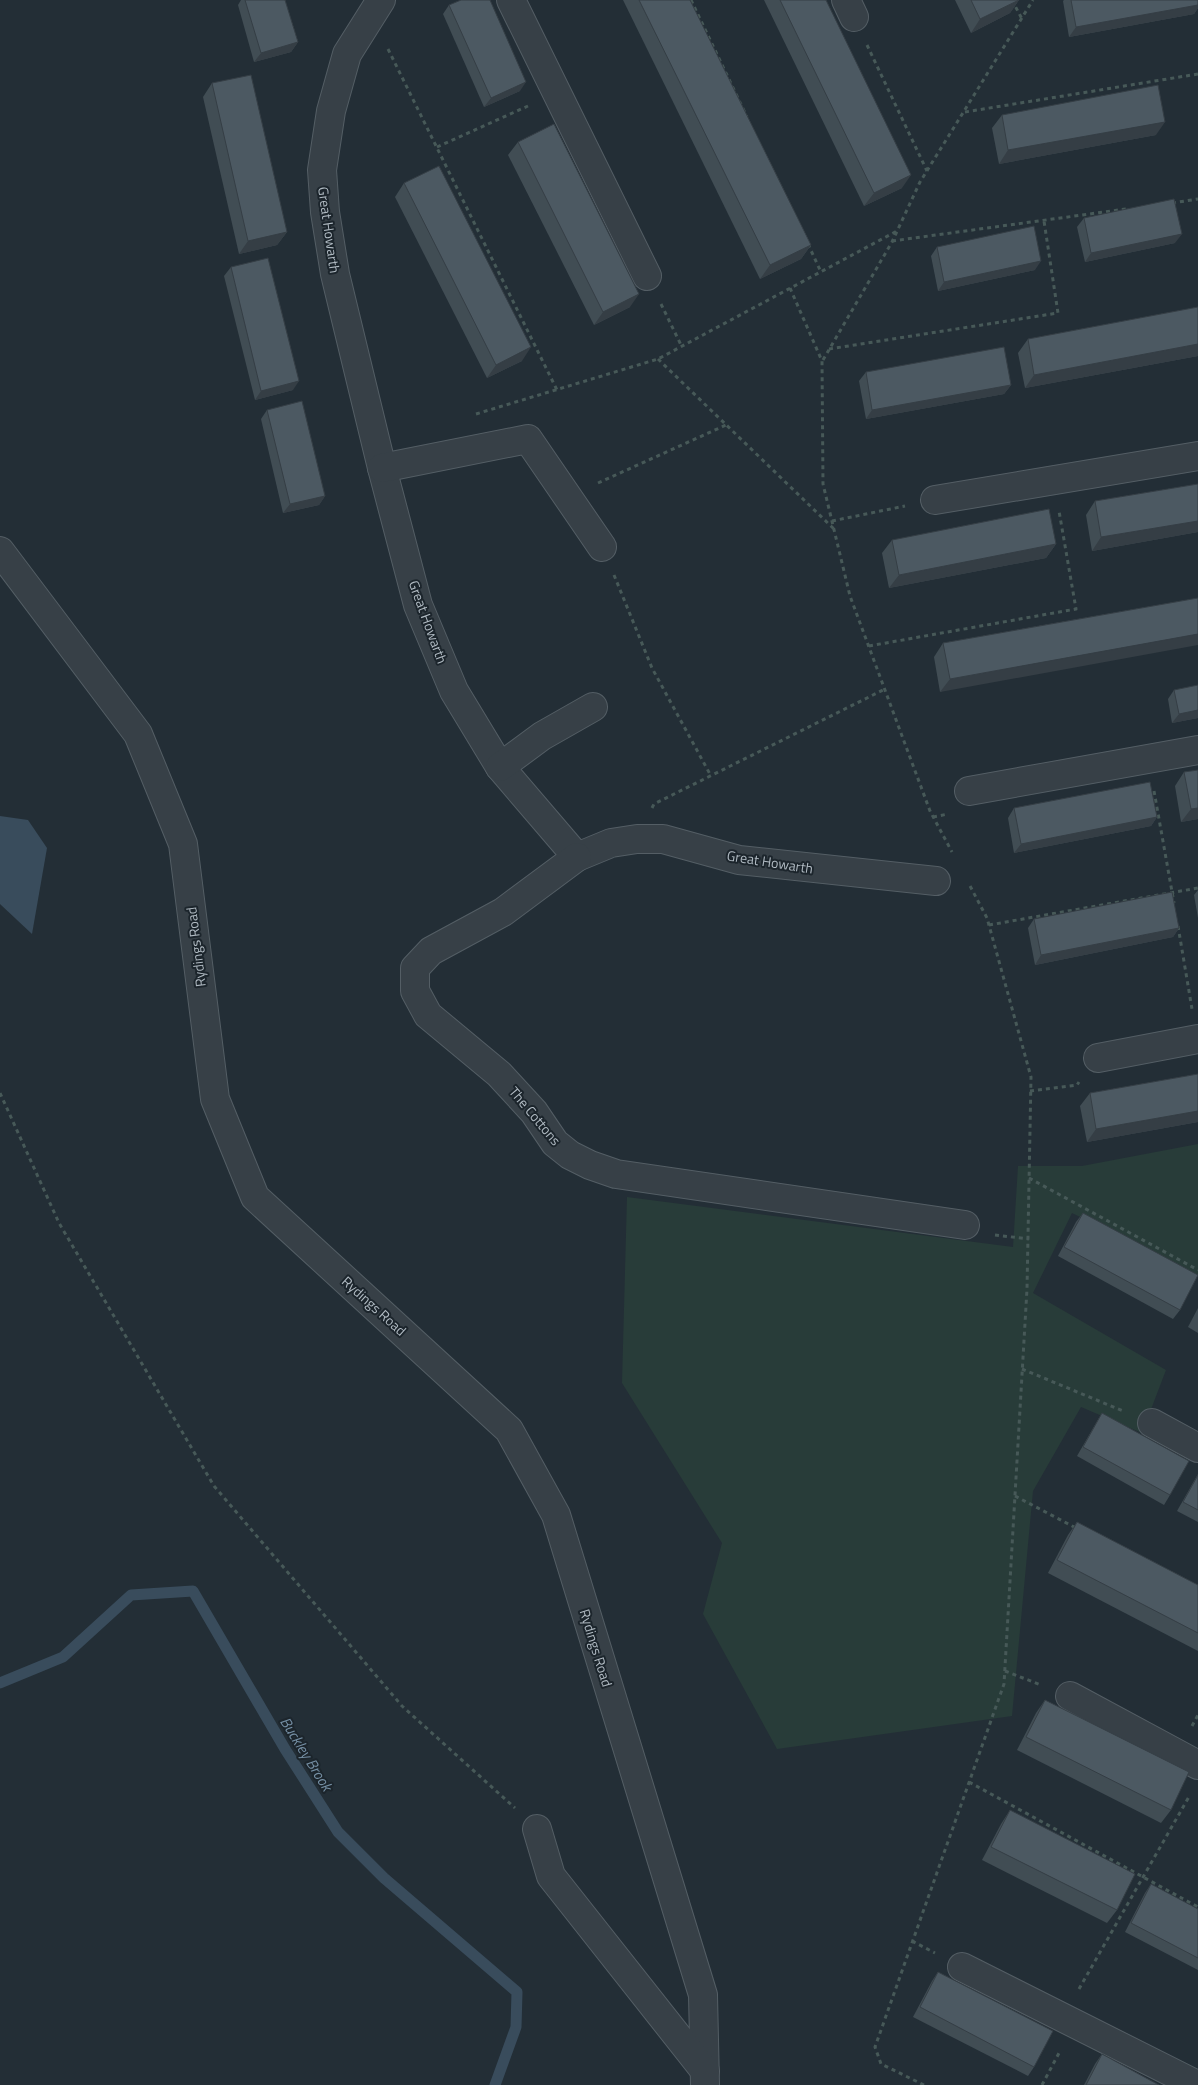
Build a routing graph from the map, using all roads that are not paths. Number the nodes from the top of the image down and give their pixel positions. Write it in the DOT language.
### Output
graph roads {
  1 [pos="510,0"];
  2 [pos="376,7"];
  3 [pos="647,276"];
  4 [pos="1198,456"];
  5 [pos="382,468"];
  6 [pos="935,500"];
  7 [pos="602,547"];
  8 [pos="0,551"];
  9 [pos="594,707"];
  10 [pos="1198,750"];
  11 [pos="500,767"];
  12 [pos="969,791"];
  13 [pos="577,857"];
  14 [pos="936,881"];
  15 [pos="1198,1039"];
  16 [pos="1098,1058"];
  17 [pos="965,1225"];
  18 [pos="1152,1423"];
  19 [pos="1198,1448"];
  20 [pos="1070,1696"];
  21 [pos="1196,1777"];
  22 [pos="537,1829"];
  23 [pos="962,1967"];
  24 [pos="705,2078"];
  25 [pos="1198,2085"];
  1 -- 3 [label="street"];
  2 -- 5 [label="street, Great Howarth"];
  4 -- 6 [label="street"];
  5 -- 7 [label="street"];
  5 -- 11 [label="street, Great Howarth"];
  8 -- 24 [label="street, Rydings Road"];
  9 -- 11 [label="street"];
  10 -- 12 [label="street"];
  11 -- 13 [label="street, Great Howarth"];
  13 -- 14 [label="street, Great Howarth"];
  13 -- 17 [label="street, The Cottons"];
  15 -- 16 [label="street"];
  18 -- 19 [label="street"];
  20 -- 21 [label="street"];
  22 -- 24 [label="street"];
  23 -- 25 [label="street"];
}
